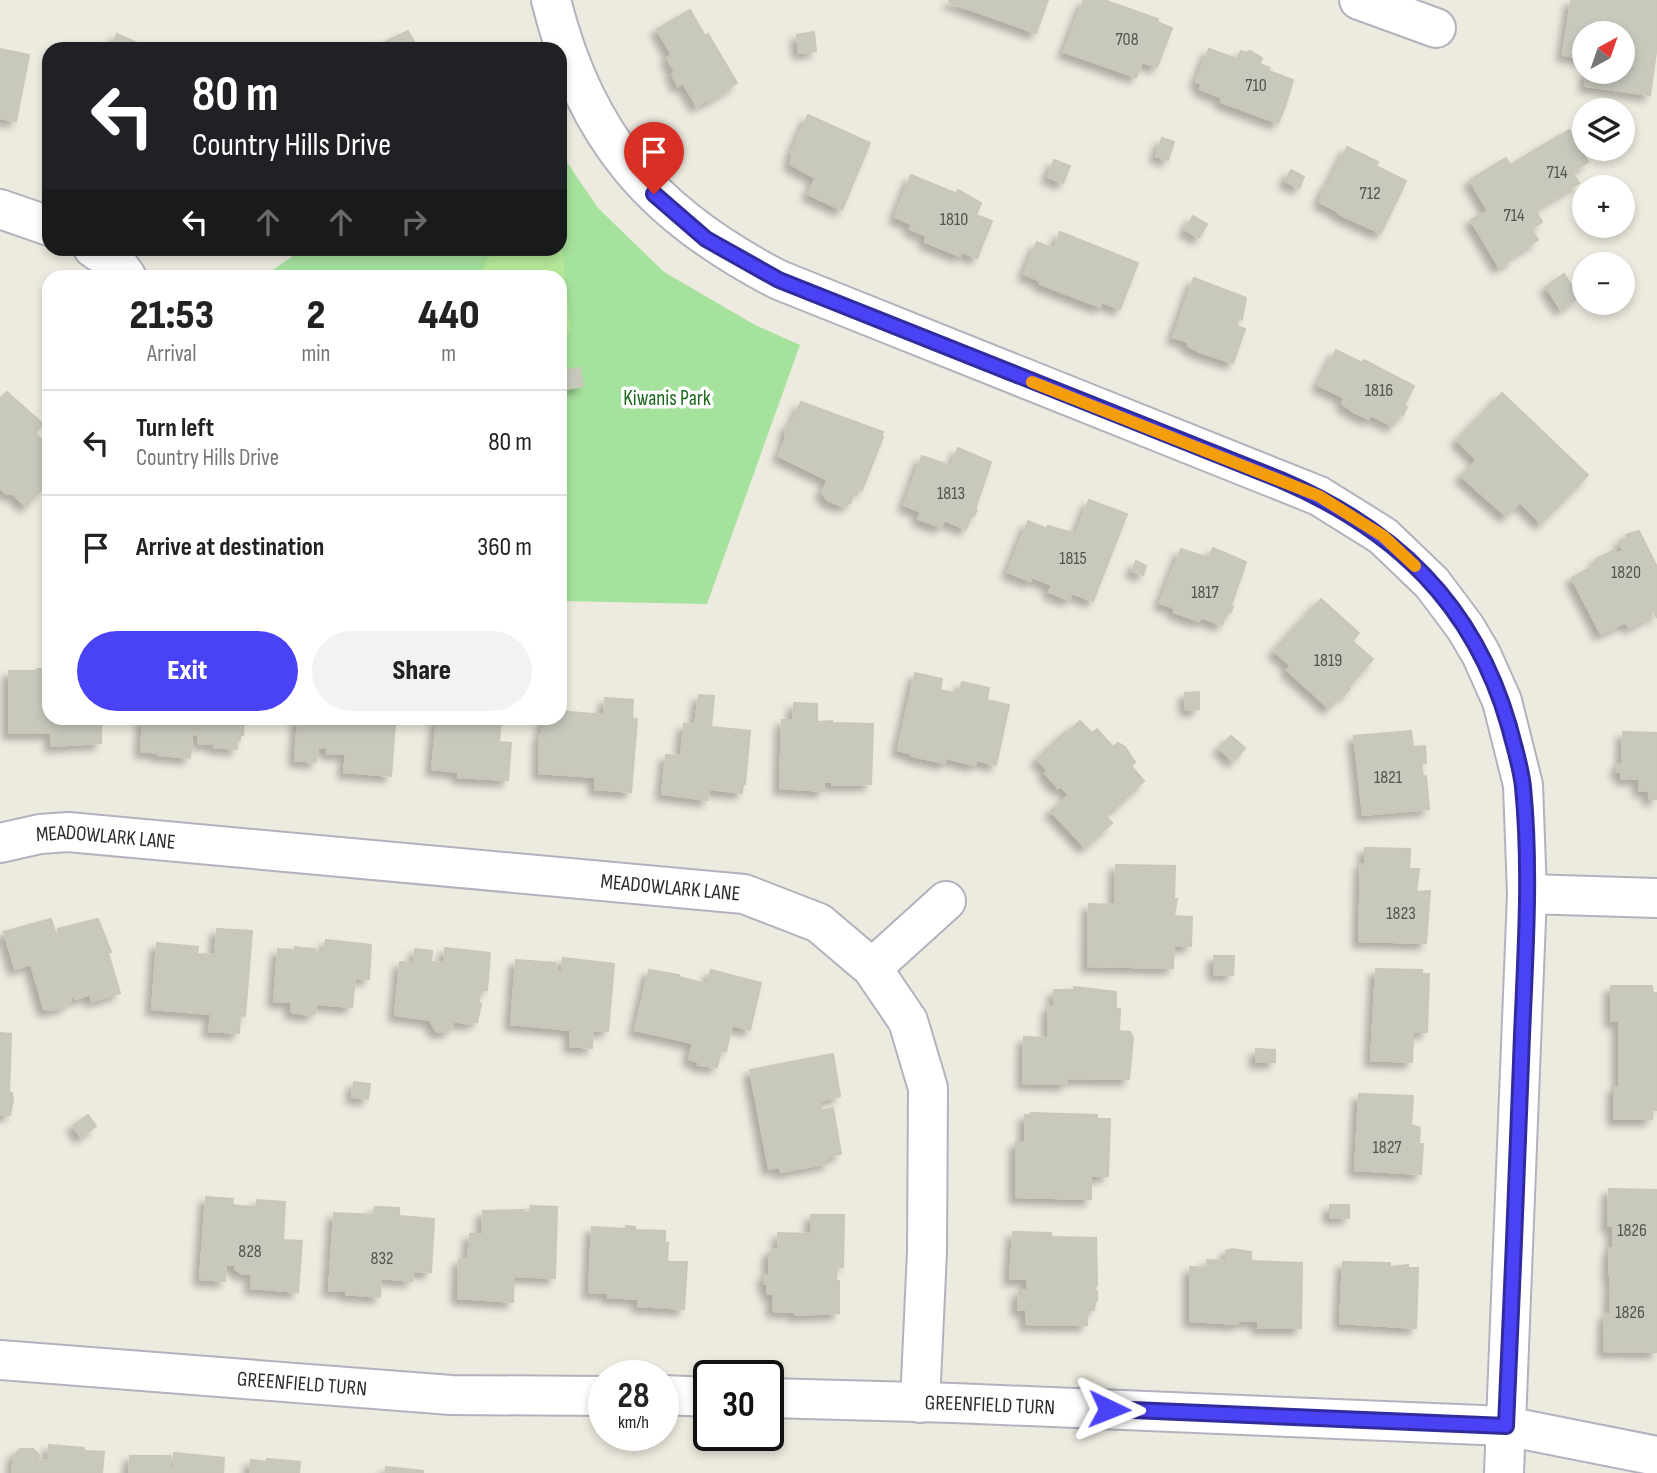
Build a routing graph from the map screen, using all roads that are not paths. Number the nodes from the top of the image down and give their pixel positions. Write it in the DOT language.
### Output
graph roads {
  1 [pos="551,0"];
  2 [pos="1359,0"];
  3 [pos="1436,28"];
  4 [pos="563,42"];
  5 [pos="567,55"];
  6 [pos="0,209"];
  7 [pos="42,224"];
  8 [pos="105,256"];
  9 [pos="122,270"];
  10 [pos="0,843"];
  11 [pos="1527,894"];
  12 [pos="1657,898"];
  13 [pos="946,901"];
  14 [pos="872,968"];
  15 [pos="0,1360"];
  16 [pos="588,1396"];
  17 [pos="784,1399"];
  18 [pos="920,1403"];
  19 [pos="1506,1426"];
  20 [pos="1657,1456"];
  21 [pos="1504,1473"];
  1 -- 4 [label="street"];
  2 -- 3 [label="street"];
  5 -- 11 [label="street"];
  6 -- 7 [label="street"];
  8 -- 9 [label="street"];
  10 -- 14 [label="street, MEADOWLARK LANE"];
  11 -- 12 [label="street"];
  11 -- 19 [label="street"];
  13 -- 14 [label="street"];
  14 -- 18 [label="street, MEADOWLARK LANE"];
  15 -- 16 [label="street, GREENFIELD TURN"];
  17 -- 18 [label="street, GREENFIELD TURN"];
  18 -- 19 [label="street, GREENFIELD TURN"];
  19 -- 20 [label="street, GREENFIELD TURN"];
  19 -- 21 [label="street"];
}
